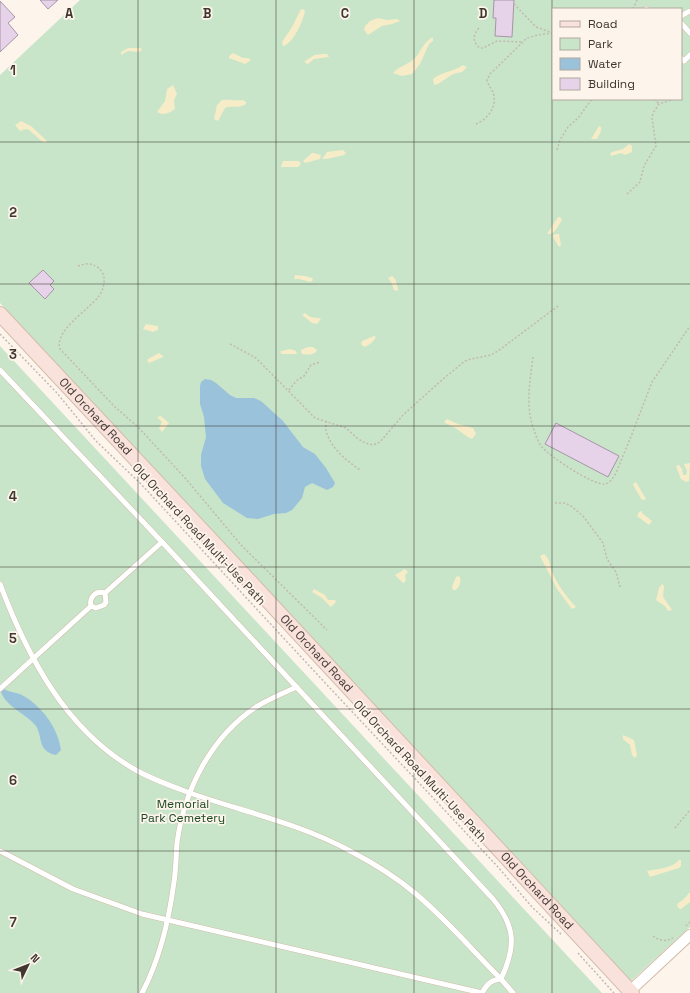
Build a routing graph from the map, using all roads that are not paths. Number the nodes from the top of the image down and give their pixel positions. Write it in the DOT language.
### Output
graph roads {
  1 [pos="682,24"];
  2 [pos="690,33"];
  3 [pos="690,55"];
  4 [pos="682,59"];
  5 [pos="0,314"];
  6 [pos="0,370"];
  7 [pos="3,376"];
  8 [pos="162,542"];
  9 [pos="0,584"];
  10 [pos="105,593"];
  11 [pos="91,606"];
  12 [pos="33,658"];
  13 [pos="297,687"];
  14 [pos="0,689"];
  15 [pos="189,792"];
  16 [pos="0,851"];
  17 [pos="168,920"];
  18 [pos="687,931"];
  19 [pos="501,979"];
  20 [pos="631,992"];
  21 [pos="142,993"];
  22 [pos="482,993"];
  23 [pos="513,993"];
  1 -- 2 [label="lane"];
  3 -- 4 [label="lane"];
  5 -- 20 [label="main road, Old Orchard Road"];
  6 -- 7 [label="lane"];
  7 -- 8 [label="lane"];
  8 -- 10 [label="lane"];
  8 -- 13 [label="lane"];
  9 -- 12 [label="lane"];
  10 -- 11 [label="lane"];
  10 -- 11 [label="lane"];
  11 -- 12 [label="lane"];
  12 -- 14 [label="lane"];
  12 -- 15 [label="lane"];
  13 -- 15 [label="lane"];
  13 -- 19 [label="lane"];
  15 -- 17 [label="lane"];
  15 -- 19 [label="lane"];
  16 -- 17 [label="lane"];
  17 -- 21 [label="lane"];
  17 -- 22 [label="lane"];
  18 -- 20 [label="street"];
  19 -- 22 [label="lane"];
  19 -- 23 [label="lane"];
}
